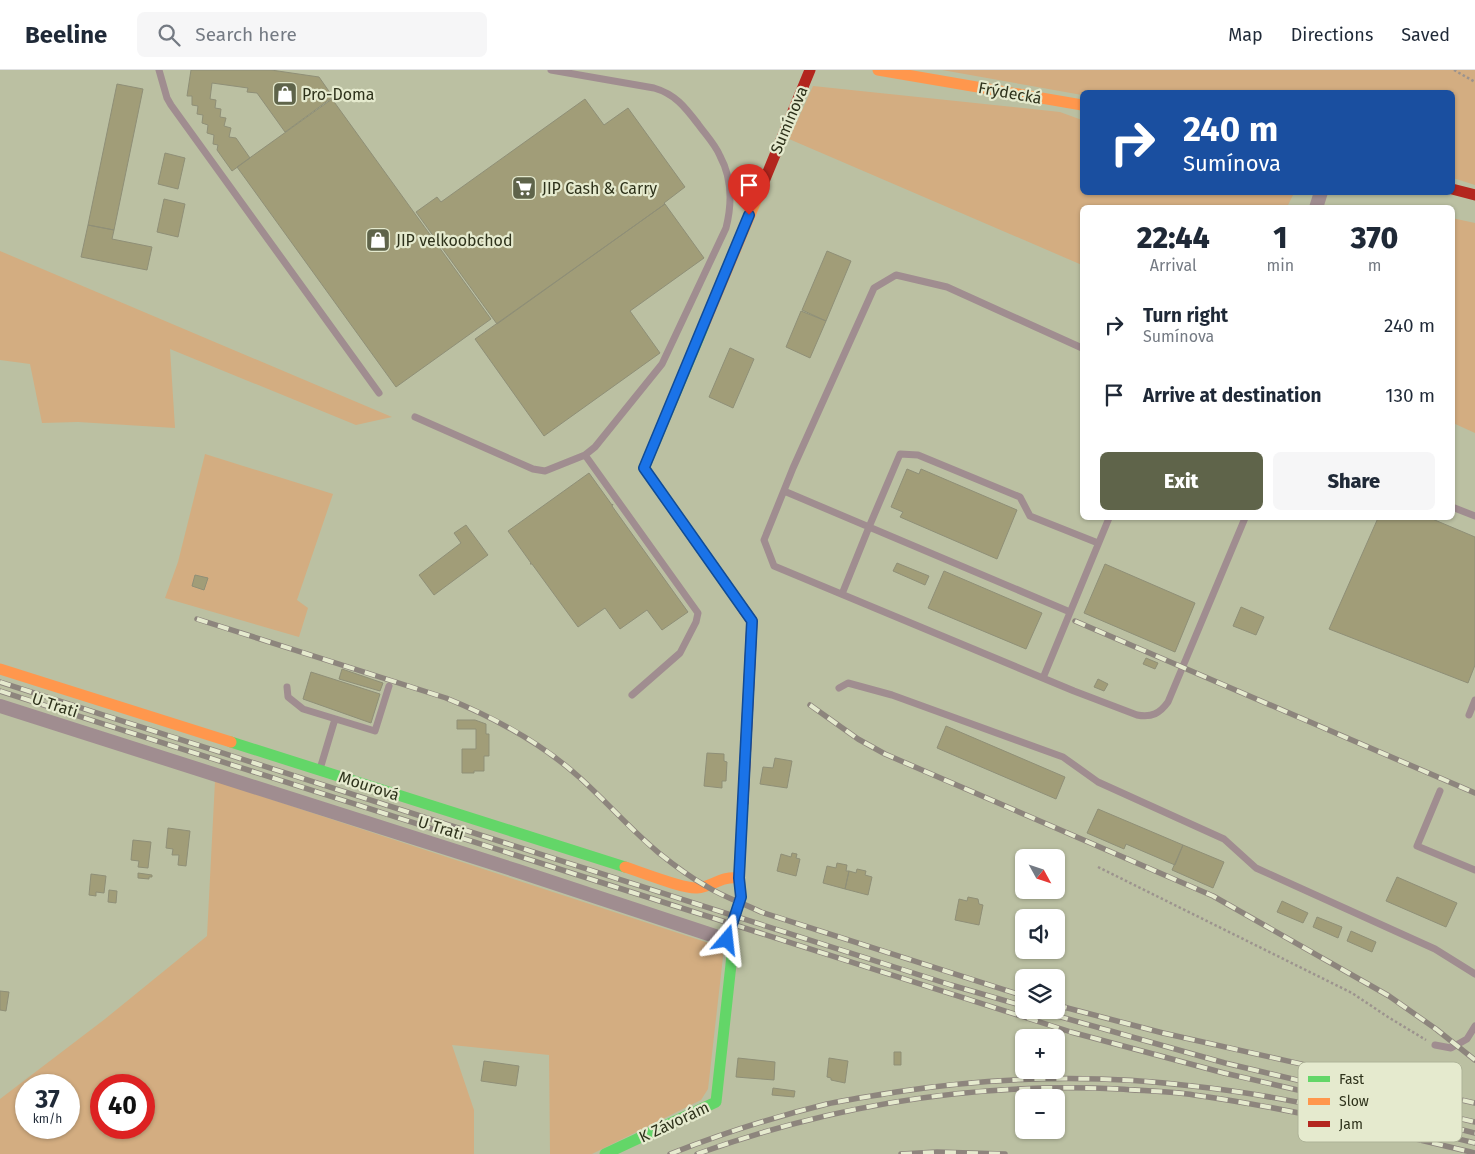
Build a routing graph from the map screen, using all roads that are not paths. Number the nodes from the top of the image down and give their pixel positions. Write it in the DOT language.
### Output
graph roads {
  1 [pos="159,70"];
  2 [pos="551,70"];
  3 [pos="810,70"];
  4 [pos="878,70"];
  5 [pos="1080,106"];
  6 [pos="1455,190"];
  7 [pos="1475,195"];
  8 [pos="1080,347"];
  9 [pos="379,393"];
  10 [pos="415,418"];
  11 [pos="585,455"];
  12 [pos="784,491"];
  13 [pos="1455,508"];
  14 [pos="1475,516"];
  15 [pos="1107,520"];
  16 [pos="1244,520"];
  17 [pos="868,527"];
  18 [pos="1098,543"];
  19 [pos="842,594"];
  20 [pos="1070,612"];
  21 [pos="0,669"];
  22 [pos="1043,678"];
  23 [pos="389,686"];
  24 [pos="287,687"];
  25 [pos="839,688"];
  26 [pos="632,695"];
  27 [pos="1475,700"];
  28 [pos="0,706"];
  29 [pos="1469,715"];
  30 [pos="335,718"];
  31 [pos="320,770"];
  32 [pos="1440,791"];
  33 [pos="1475,870"];
  34 [pos="739,878"];
  35 [pos="730,943"];
  36 [pos="1475,974"];
  37 [pos="1475,1026"];
  38 [pos="1435,1045"];
  39 [pos="605,1154"];
  1 -- 9 [label="lane"];
  2 -- 11 [label="lane"];
  3 -- 34 [label="street, Sumínova"];
  4 -- 5 [label="street, Frýdecká"];
  6 -- 7 [label="street"];
  8 -- 12 [label="lane"];
  10 -- 11 [label="lane"];
  11 -- 26 [label="lane"];
  12 -- 17 [label="lane"];
  12 -- 19 [label="lane"];
  13 -- 14 [label="lane"];
  15 -- 18 [label="lane"];
  16 -- 22 [label="lane"];
  17 -- 18 [label="lane"];
  17 -- 19 [label="lane"];
  17 -- 20 [label="lane"];
  18 -- 20 [label="lane"];
  19 -- 22 [label="lane"];
  20 -- 22 [label="lane"];
  21 -- 31 [label="street, Mourová"];
  23 -- 30 [label="lane"];
  24 -- 30 [label="lane"];
  25 -- 36 [label="lane"];
  27 -- 29 [label="lane"];
  28 -- 35 [label="street, U Trati"];
  30 -- 31 [label="lane"];
  31 -- 34 [label="street, Mourová"];
  32 -- 33 [label="lane"];
  34 -- 35 [label="street, Sumínova"];
  35 -- 39 [label="street, K Závorám"];
  37 -- 38 [label="lane"];
}
